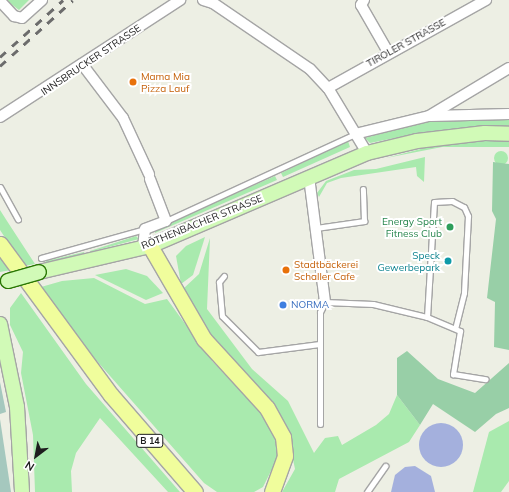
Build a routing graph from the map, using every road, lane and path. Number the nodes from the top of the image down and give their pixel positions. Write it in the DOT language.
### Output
graph roads {
  1 [pos="42,0"];
  2 [pos="180,0"];
  3 [pos="364,0"];
  4 [pos="486,0"];
  5 [pos="0,1"];
  6 [pos="210,1"];
  7 [pos="388,52"];
  8 [pos="82,64"];
  9 [pos="509,68"];
  10 [pos="328,88"];
  11 [pos="509,114"];
  12 [pos="429,116"];
  13 [pos="0,117"];
  14 [pos="355,134"];
  15 [pos="509,134"];
  16 [pos="367,153"];
  17 [pos="309,177"];
  18 [pos="0,187"];
  19 [pos="364,189"];
  20 [pos="18,219"];
  21 [pos="166,221"];
  22 [pos="316,228"];
  23 [pos="145,229"];
  24 [pos="0,244"];
  25 [pos="146,247"];
  26 [pos="41,258"];
  27 [pos="224,276"];
  28 [pos="4,282"];
  29 [pos="325,302"];
  30 [pos="427,317"];
  31 [pos="0,324"];
  32 [pos="454,328"];
  33 [pos="319,344"];
  34 [pos="486,379"];
  35 [pos="320,424"];
  36 [pos="282,466"];
  37 [pos="385,466"];
  38 [pos="192,489"];
  39 [pos="22,492"];
  40 [pos="206,492"];
  41 [pos="261,492"];
  42 [pos="272,492"];
  43 [pos="367,492"];
  1 -- 5 [label="street"];
  2 -- 8 [label="street, INNSBRUCKER STRASSE"];
  3 -- 7 [label="street"];
  4 -- 7 [label="street, TIROLER STRASSE"];
  6 -- 10 [label="street"];
  7 -- 10 [label="street, TIROLER STRASSE"];
  8 -- 13 [label="street, INNSBRUCKER STRASSE"];
  8 -- 21 [label="street"];
  9 -- 12 [label="street"];
  10 -- 14 [label="street"];
  11 -- 12 [label="street"];
  12 -- 14 [label="street"];
  14 -- 16 [label="street"];
  14 -- 21 [label="lane"];
  15 -- 16 [label="main road, RÖTHENBACHER STRASSE"];
  16 -- 17 [label="main road, RÖTHENBACHER STRASSE"];
  17 -- 22 [label="street"];
  17 -- 25 [label="main road, RÖTHENBACHER STRASSE"];
  18 -- 20 [label="lane"];
  19 -- 22 [label="lane"];
  21 -- 23 [label="street"];
  22 -- 29 [label="street"];
  23 -- 25 [label="street"];
  23 -- 26 [label="lane"];
  24 -- 38 [label="main road, B 14"];
  25 -- 28 [label="main road, RÖTHENBACHER STRASSE, bridge"];
  25 -- 36 [label="main road"];
  27 -- 33 [label="lane"];
  29 -- 30 [label="lane"];
  29 -- 33 [label="lane"];
  30 -- 32 [label="lane"];
  30 -- 32 [label="lane"];
  31 -- 39 [label="main road"];
  32 -- 34 [label="lane"];
  33 -- 35 [label="lane"];
  36 -- 41 [label="main road"];
  36 -- 42 [label="main road"];
  37 -- 43 [label="lane"];
  38 -- 40 [label="main road"];
}
